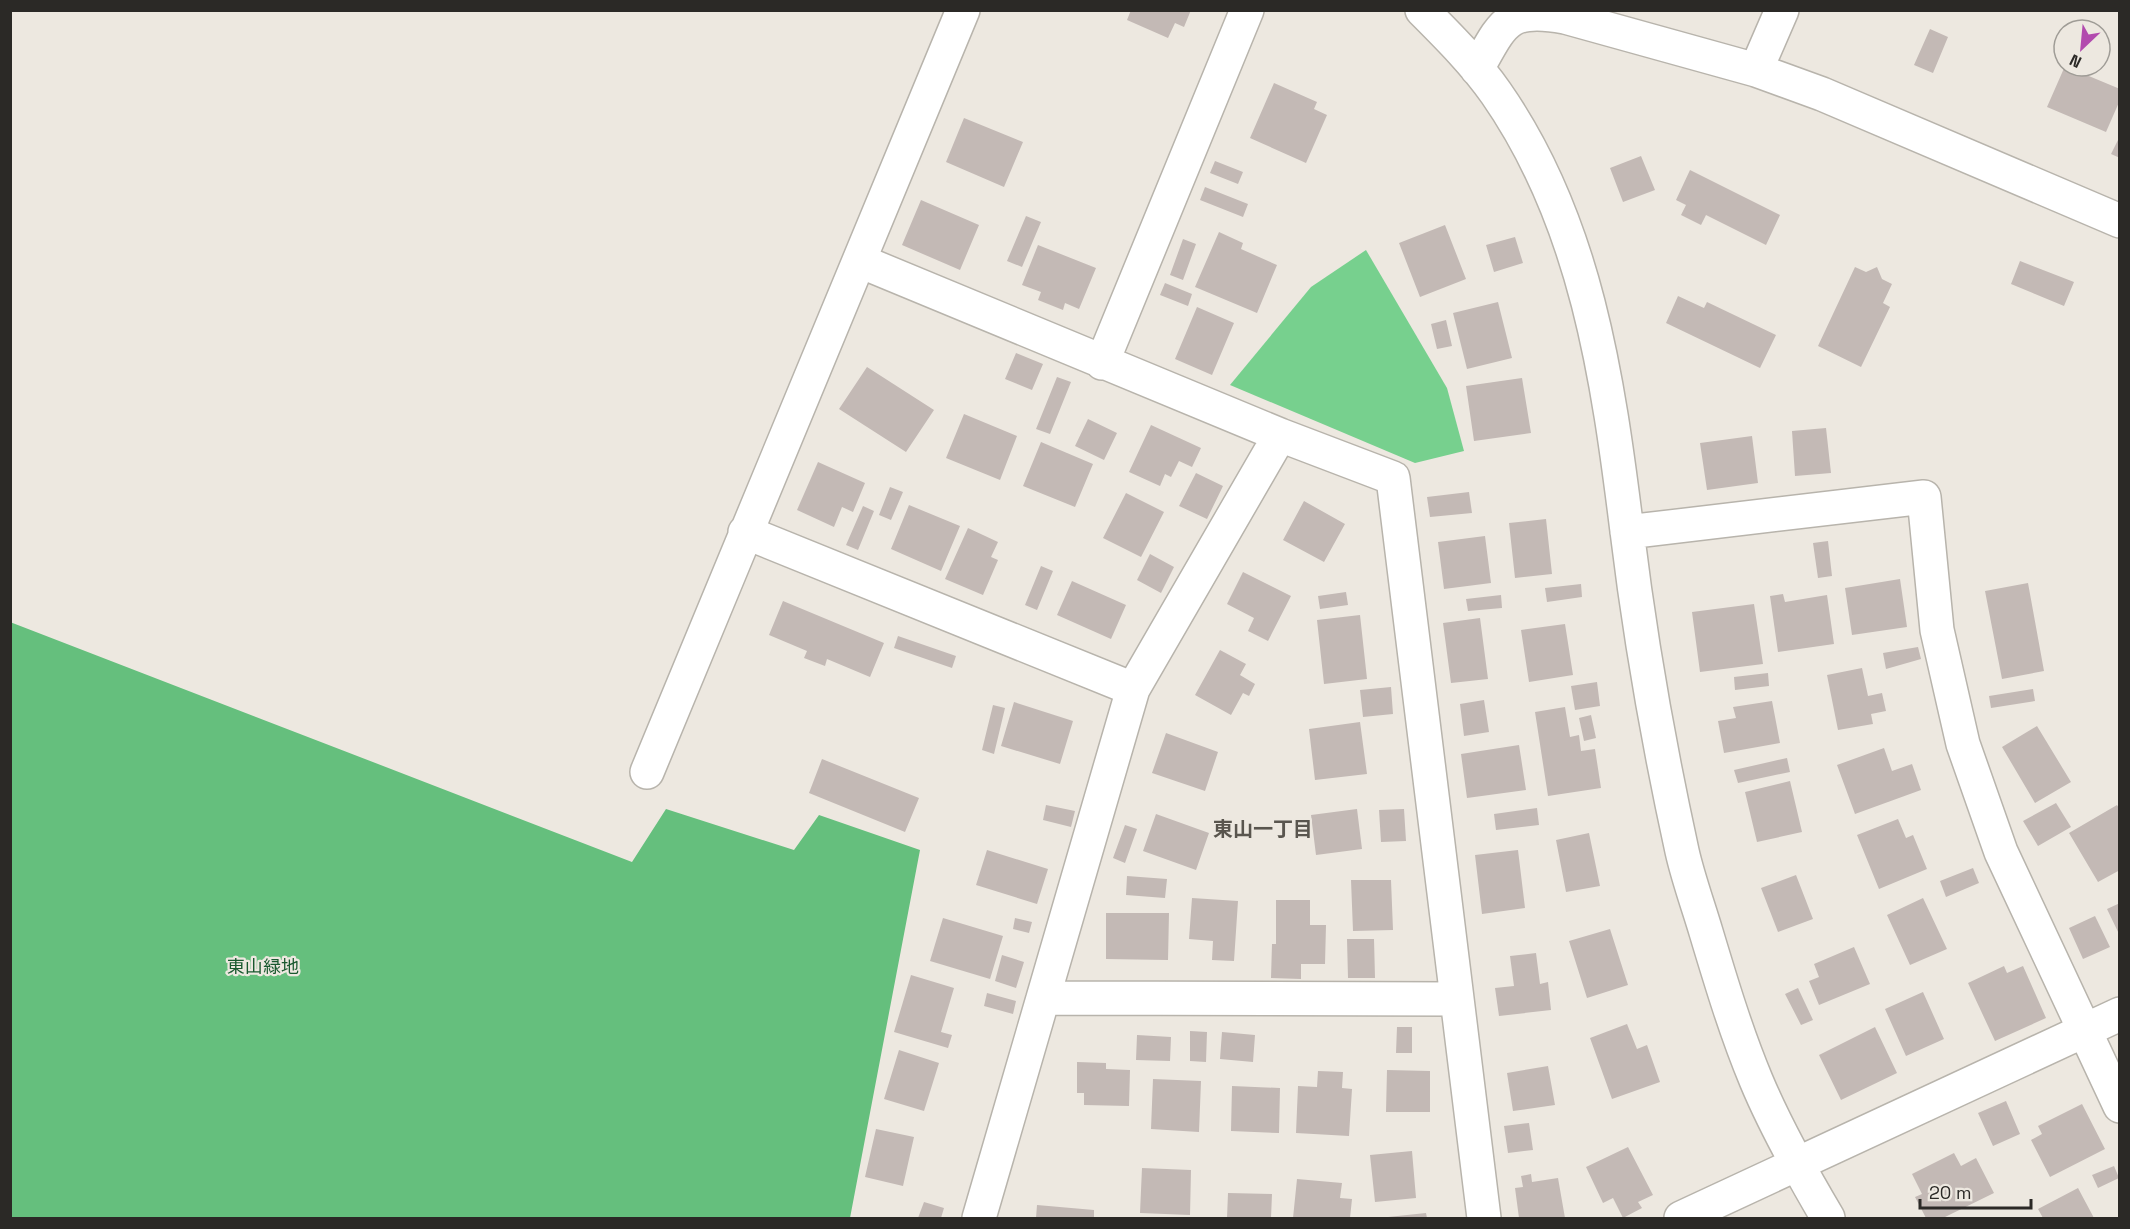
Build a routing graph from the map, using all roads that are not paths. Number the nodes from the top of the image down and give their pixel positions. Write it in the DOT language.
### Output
graph roads {
  1 [pos="963,10"];
  2 [pos="1247,10"];
  3 [pos="1422,10"];
  4 [pos="1782,10"];
  5 [pos="1516,14"];
  6 [pos="1477,69"];
  7 [pos="1756,70"];
  8 [pos="2120,221"];
  9 [pos="860,261"];
  10 [pos="1102,363"];
  11 [pos="1280,435"];
  12 [pos="745,532"];
  13 [pos="1627,532"];
  14 [pos="1133,689"];
  15 [pos="647,772"];
  16 [pos="1042,998"];
  17 [pos="1457,999"];
  18 [pos="2120,1014"];
  19 [pos="2083,1030"];
  20 [pos="2120,1106"];
  21 [pos="1797,1164"];
  22 [pos="979,1218"];
  23 [pos="1484,1218"];
  24 [pos="1681,1218"];
  25 [pos="1828,1218"];
  1 -- 9 [label="street"];
  2 -- 10 [label="street"];
  3 -- 6 [label="street"];
  4 -- 7 [label="street"];
  5 -- 6 [label="street"];
  5 -- 7 [label="street"];
  6 -- 13 [label="street"];
  7 -- 8 [label="street"];
  9 -- 10 [label="street"];
  9 -- 12 [label="street"];
  10 -- 11 [label="street"];
  11 -- 14 [label="street"];
  11 -- 17 [label="street"];
  12 -- 14 [label="street"];
  12 -- 15 [label="street"];
  13 -- 19 [label="street"];
  13 -- 21 [label="street"];
  14 -- 16 [label="street"];
  16 -- 17 [label="street"];
  16 -- 22 [label="street"];
  17 -- 23 [label="street"];
  18 -- 19 [label="street"];
  19 -- 20 [label="street"];
  19 -- 21 [label="street"];
  21 -- 24 [label="street"];
  21 -- 25 [label="street"];
}
